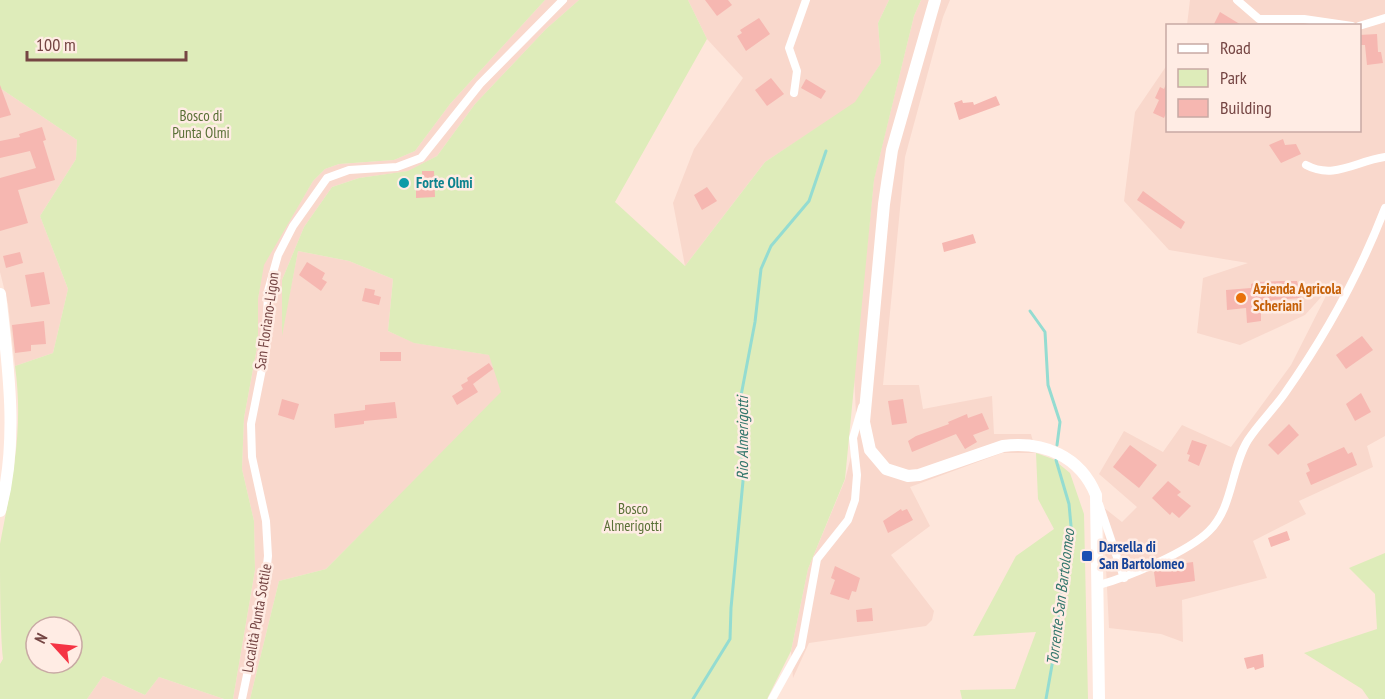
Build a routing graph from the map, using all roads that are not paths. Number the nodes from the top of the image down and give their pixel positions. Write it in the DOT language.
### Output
graph roads {
  1 [pos="563,0"];
  2 [pos="806,0"];
  3 [pos="934,0"];
  4 [pos="1237,0"];
  5 [pos="1385,18"];
  6 [pos="1338,24"];
  7 [pos="1361,25"];
  8 [pos="794,93"];
  9 [pos="1385,157"];
  10 [pos="1306,165"];
  11 [pos="1385,208"];
  12 [pos="0,294"];
  13 [pos="865,401"];
  14 [pos="1096,495"];
  15 [pos="0,511"];
  16 [pos="266,536"];
  17 [pos="1125,578"];
  18 [pos="1099,585"];
  19 [pos="242,699"];
  20 [pos="772,699"];
  21 [pos="1099,699"];
  1 -- 16 [label="street, San Floriano-Ligon"];
  2 -- 8 [label="street"];
  3 -- 13 [label="street"];
  4 -- 6 [label="street"];
  5 -- 7 [label="street"];
  9 -- 10 [label="street"];
  11 -- 17 [label="street"];
  12 -- 15 [label="street"];
  13 -- 14 [label="street"];
  13 -- 20 [label="street"];
  14 -- 17 [label="street"];
  14 -- 18 [label="street"];
  16 -- 19 [label="street, Località Punta Sottile"];
  17 -- 18 [label="street"];
  18 -- 21 [label="street"];
}
